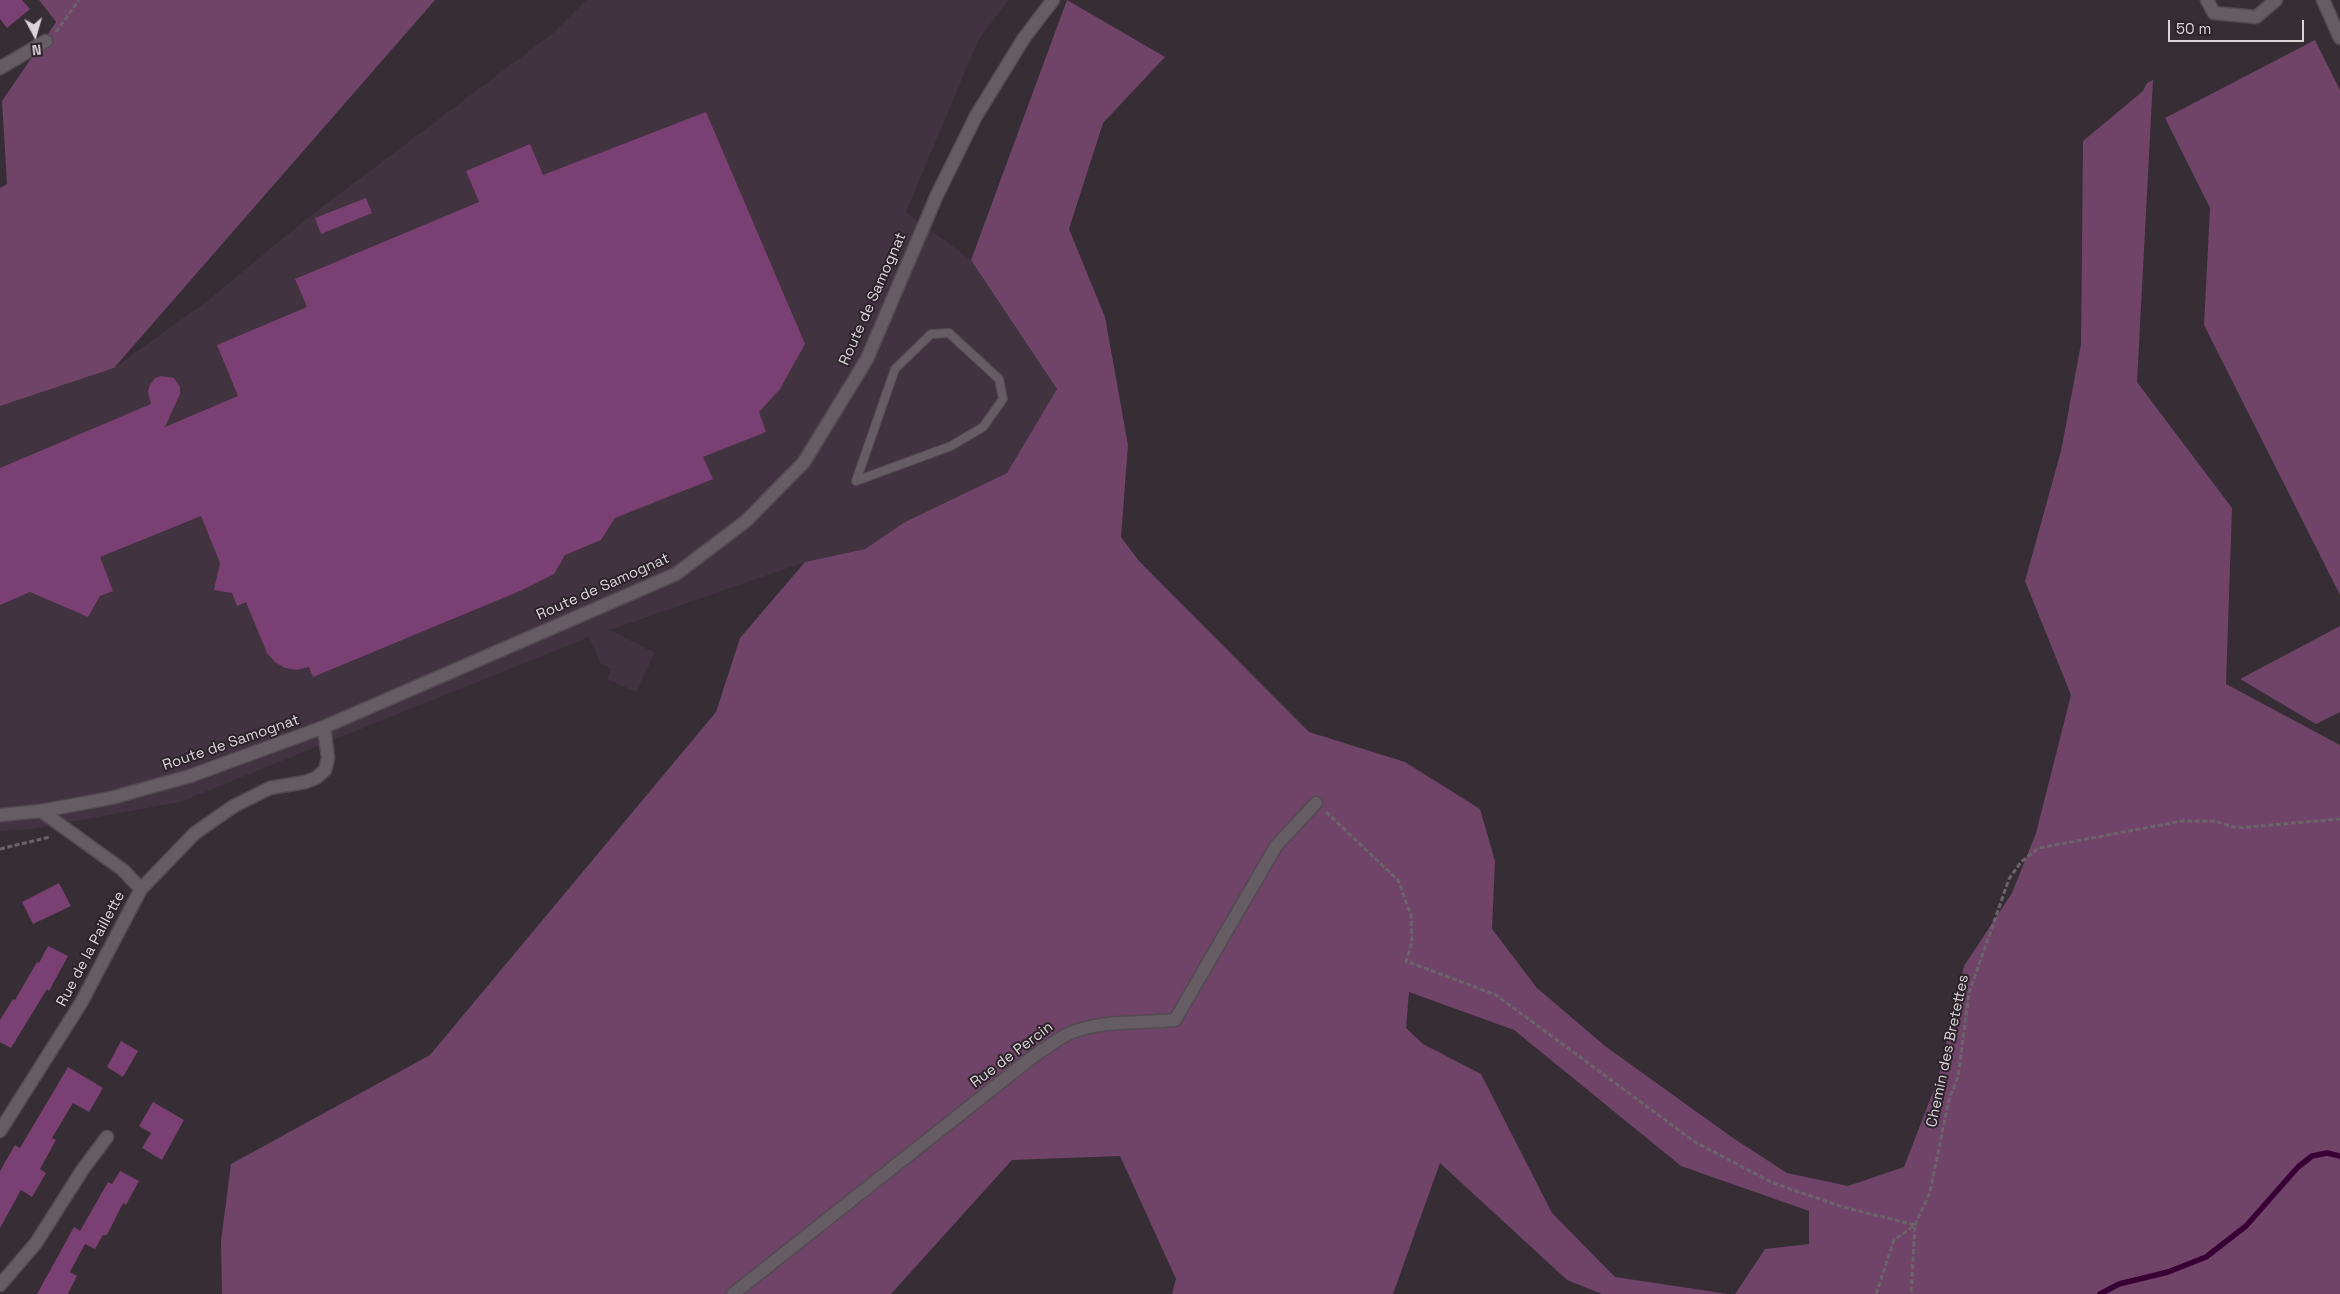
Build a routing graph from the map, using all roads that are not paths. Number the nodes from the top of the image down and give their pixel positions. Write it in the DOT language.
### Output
graph roads {
  1 [pos="1053,0"];
  2 [pos="2208,0"];
  3 [pos="2276,0"];
  4 [pos="2323,0"];
  5 [pos="2340,38"];
  6 [pos="46,41"];
  7 [pos="0,68"];
  8 [pos="856,481"];
  9 [pos="324,727"];
  10 [pos="1316,803"];
  11 [pos="41,811"];
  12 [pos="0,815"];
  13 [pos="141,889"];
  14 [pos="0,1131"];
  15 [pos="107,1138"];
  16 [pos="0,1285"];
  17 [pos="733,1294"];
  1 -- 9 [label="street, Route de Samognat"];
  2 -- 3 [label="street"];
  4 -- 5 [label="street"];
  6 -- 7 [label="street"];
  8 -- 8 [label="lane"];
  9 -- 11 [label="street, Route de Samognat"];
  9 -- 13 [label="street"];
  10 -- 17 [label="street, Rue de Percin"];
  11 -- 12 [label="street, Route de Samognat"];
  11 -- 13 [label="street, Rue de la Paillette"];
  13 -- 14 [label="street, Rue de la Paillette"];
  15 -- 16 [label="street"];
}
